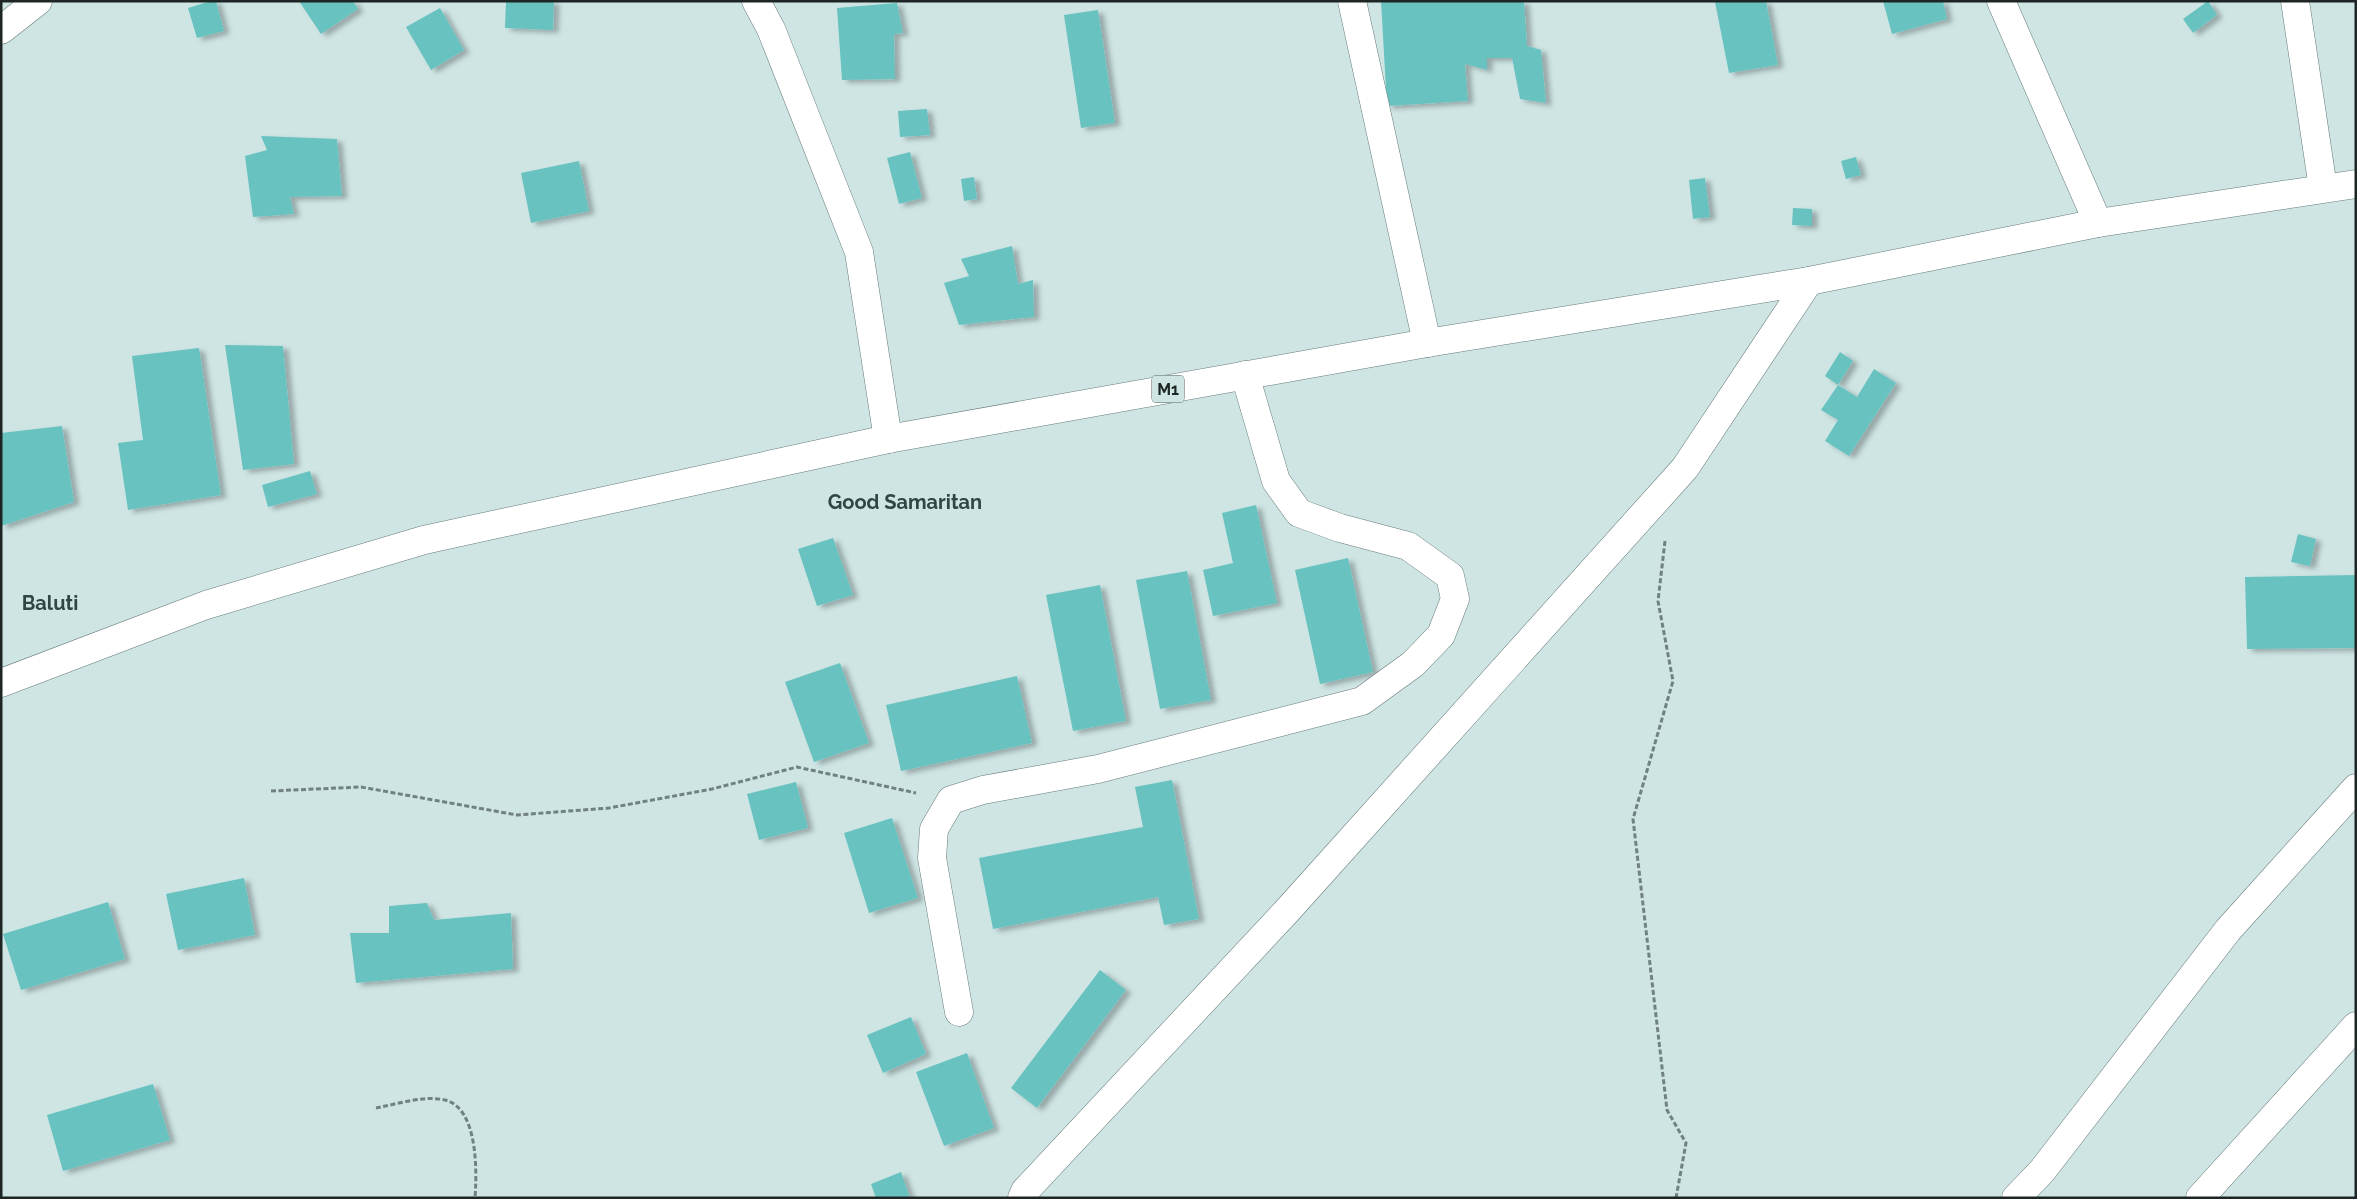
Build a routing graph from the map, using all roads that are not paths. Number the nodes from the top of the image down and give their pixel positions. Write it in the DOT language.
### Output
graph roads {
  1 [pos="38,1"];
  2 [pos="756,1"];
  3 [pos="1352,1"];
  4 [pos="2001,1"];
  5 [pos="2295,1"];
  6 [pos="1,30"];
  7 [pos="2356,184"];
  8 [pos="2323,188"];
  9 [pos="2098,223"];
  10 [pos="1809,281"];
  11 [pos="1427,343"];
  12 [pos="1245,375"];
  13 [pos="888,439"];
  14 [pos="1,683"];
  15 [pos="2356,788"];
  16 [pos="959,1012"];
  17 [pos="2356,1026"];
  18 [pos="1022,1198"];
  19 [pos="2016,1198"];
  20 [pos="2200,1198"];
  1 -- 6 [label="main road"];
  2 -- 13 [label="main road"];
  3 -- 11 [label="main road"];
  4 -- 9 [label="main road"];
  5 -- 8 [label="main road"];
  7 -- 8 [label="main road, M1"];
  8 -- 9 [label="main road, M1"];
  9 -- 10 [label="main road, M1"];
  10 -- 11 [label="main road, M1"];
  10 -- 18 [label="main road"];
  11 -- 12 [label="main road, M1"];
  12 -- 13 [label="main road, M1"];
  12 -- 16 [label="main road"];
  13 -- 14 [label="main road, M1"];
  15 -- 19 [label="main road"];
  17 -- 20 [label="main road"];
}
